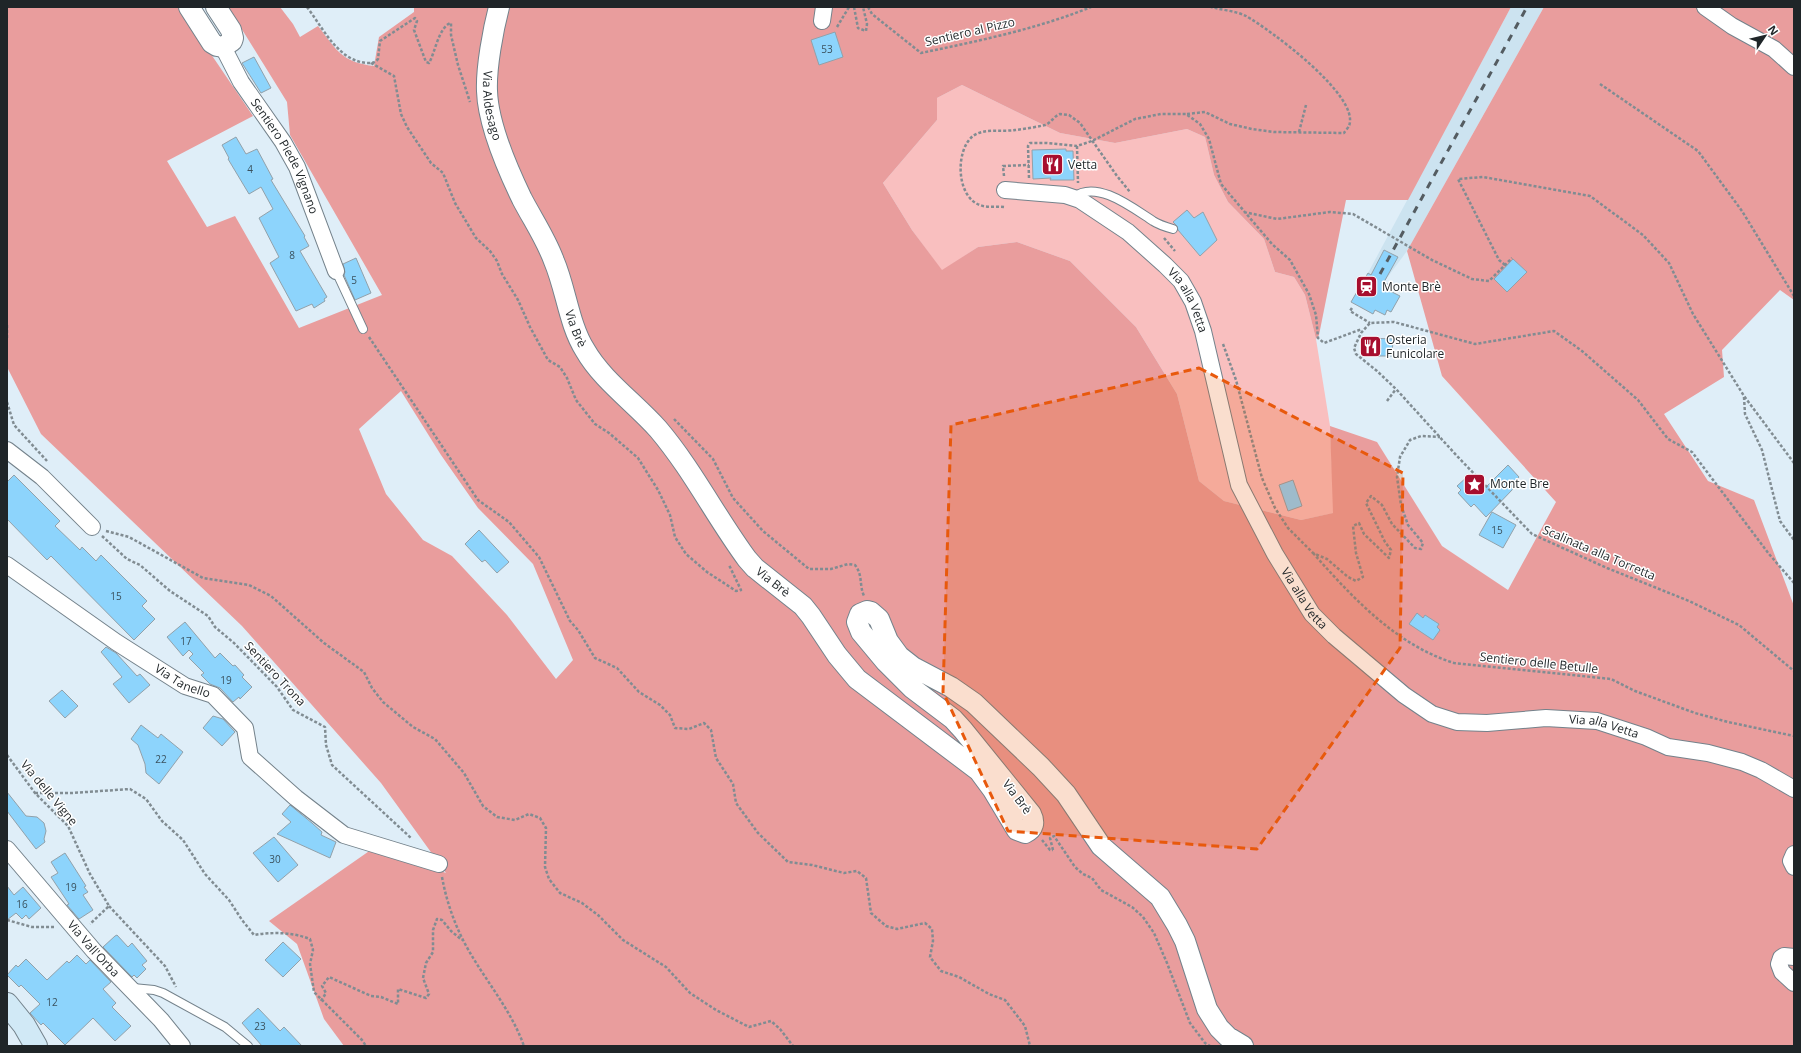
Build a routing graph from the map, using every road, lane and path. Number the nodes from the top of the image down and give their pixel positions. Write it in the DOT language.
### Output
graph roads {
  1 [pos="189,7"];
  2 [pos="216,7"];
  3 [pos="307,7"];
  4 [pos="499,7"];
  5 [pos="854,7"];
  6 [pos="863,7"];
  7 [pos="868,7"];
  8 [pos="1091,7"];
  9 [pos="1211,7"];
  10 [pos="1705,7"];
  11 [pos="223,47"];
  12 [pos="371,63"];
  13 [pos="1794,67"];
  14 [pos="1600,84"];
  15 [pos="470,105"];
  16 [pos="1306,105"];
  17 [pos="1186,114"];
  18 [pos="1299,132"];
  19 [pos="1092,141"];
  20 [pos="1028,146"];
  21 [pos="1076,146"];
  22 [pos="1029,164"];
  23 [pos="1007,166"];
  24 [pos="1005,190"];
  25 [pos="1076,190"];
  26 [pos="523,200"];
  27 [pos="1244,212"];
  28 [pos="1144,216"];
  29 [pos="1173,229"];
  30 [pos="1163,237"];
  31 [pos="1177,253"];
  32 [pos="1512,258"];
  33 [pos="1505,265"];
  34 [pos="336,271"];
  35 [pos="1794,296"];
  36 [pos="1352,308"];
  37 [pos="1370,323"];
  38 [pos="7,325"];
  39 [pos="363,328"];
  40 [pos="1363,329"];
  41 [pos="7,339"];
  42 [pos="1223,343"];
  43 [pos="1396,389"];
  44 [pos="1744,396"];
  45 [pos="1387,401"];
  46 [pos="7,402"];
  47 [pos="671,416"];
  48 [pos="1440,437"];
  49 [pos="7,450"];
  50 [pos="1794,463"];
  51 [pos="49,484"];
  52 [pos="92,527"];
  53 [pos="1794,540"];
  54 [pos="736,543"];
  55 [pos="1313,553"];
  56 [pos="7,565"];
  57 [pos="1794,583"];
  58 [pos="873,613"];
  59 [pos="1794,671"];
  60 [pos="1794,736"];
  61 [pos="7,755"];
  62 [pos="1794,788"];
  63 [pos="35,793"];
  64 [pos="416,843"];
  65 [pos="7,849"];
  66 [pos="1052,850"];
  67 [pos="1794,854"];
  68 [pos="439,864"];
  69 [pos="1794,868"];
  70 [pos="109,906"];
  71 [pos="7,920"];
  72 [pos="74,928"];
  73 [pos="464,941"];
  74 [pos="1794,957"];
  75 [pos="1794,983"];
  76 [pos="130,988"];
  77 [pos="177,1001"];
  78 [pos="321,1001"];
  79 [pos="7,1004"];
  80 [pos="36,1046"];
  81 [pos="182,1046"];
  82 [pos="248,1046"];
  83 [pos="366,1046"];
  84 [pos="524,1046"];
  85 [pos="793,1046"];
  86 [pos="1030,1046"];
  87 [pos="1210,1046"];
  88 [pos="1243,1046"];
  1 -- 11 [label="street"];
  2 -- 11 [label="street"];
  3 -- 12 [label="path"];
  4 -- 26 [label="street, Via Aldesago"];
  5 -- 6 [label="path"];
  7 -- 8 [label="path, Sentiero al Pizzo"];
  9 -- 18 [label="path"];
  10 -- 13 [label="street"];
  11 -- 34 [label="street, Sentiero Piede Vignano"];
  12 -- 15 [label="path"];
  12 -- 54 [label="path"];
  14 -- 35 [label="path"];
  16 -- 18 [label="path"];
  17 -- 18 [label="path"];
  17 -- 19 [label="path"];
  17 -- 27 [label="path"];
  19 -- 21 [label="path"];
  19 -- 28 [label="path"];
  20 -- 21 [label="path"];
  21 -- 25 [label="path"];
  22 -- 23 [label="path"];
  24 -- 25 [label="street, Via alla Vetta"];
  25 -- 28 [label="lane"];
  25 -- 62 [label="street, Via alla Vetta"];
  26 -- 54 [label="street, Via Brè"];
  27 -- 33 [label="path"];
  27 -- 40 [label="path"];
  28 -- 29 [label="lane"];
  30 -- 31 [label="path"];
  32 -- 33 [label="path"];
  33 -- 44 [label="path"];
  34 -- 39 [label="lane"];
  36 -- 37 [label="path"];
  37 -- 40 [label="path"];
  37 -- 57 [label="path"];
  38 -- 41 [label="path"];
  39 -- 86 [label="path"];
  40 -- 43 [label="path, Scalinata alla Torretta"];
  42 -- 55 [label="path, Sentiero delle Betulle"];
  43 -- 45 [label="path"];
  43 -- 48 [label="path, Scalinata alla Torretta"];
  44 -- 50 [label="path"];
  44 -- 53 [label="path"];
  46 -- 51 [label="path"];
  47 -- 58 [label="path"];
  48 -- 55 [label="path"];
  48 -- 59 [label="path, Scalinata alla Torretta"];
  49 -- 51 [label="street"];
  51 -- 52 [label="street"];
  52 -- 64 [label="path, Sentiero Trona"];
  52 -- 85 [label="path"];
  54 -- 58 [label="street, Via Brè"];
  55 -- 60 [label="path, Sentiero delle Betulle"];
  56 -- 68 [label="street, Via Tanello"];
  58 -- 88 [label="street"];
  61 -- 63 [label="path, Via delle Vigne"];
  63 -- 70 [label="path, Via delle Vigne"];
  63 -- 78 [label="path"];
  65 -- 72 [label="street, Via Vall'Orba"];
  66 -- 87 [label="path"];
  67 -- 69 [label="street"];
  68 -- 73 [label="path"];
  70 -- 72 [label="path"];
  70 -- 77 [label="path, Via delle Vigne"];
  71 -- 72 [label="path"];
  72 -- 76 [label="street, Via Vall'Orba"];
  73 -- 78 [label="path"];
  73 -- 84 [label="path"];
  74 -- 75 [label="street"];
  76 -- 77 [label="lane"];
  76 -- 81 [label="street, Via Vall'Orba"];
  77 -- 82 [label="lane"];
  78 -- 83 [label="path"];
  79 -- 80 [label="main road"];
}
